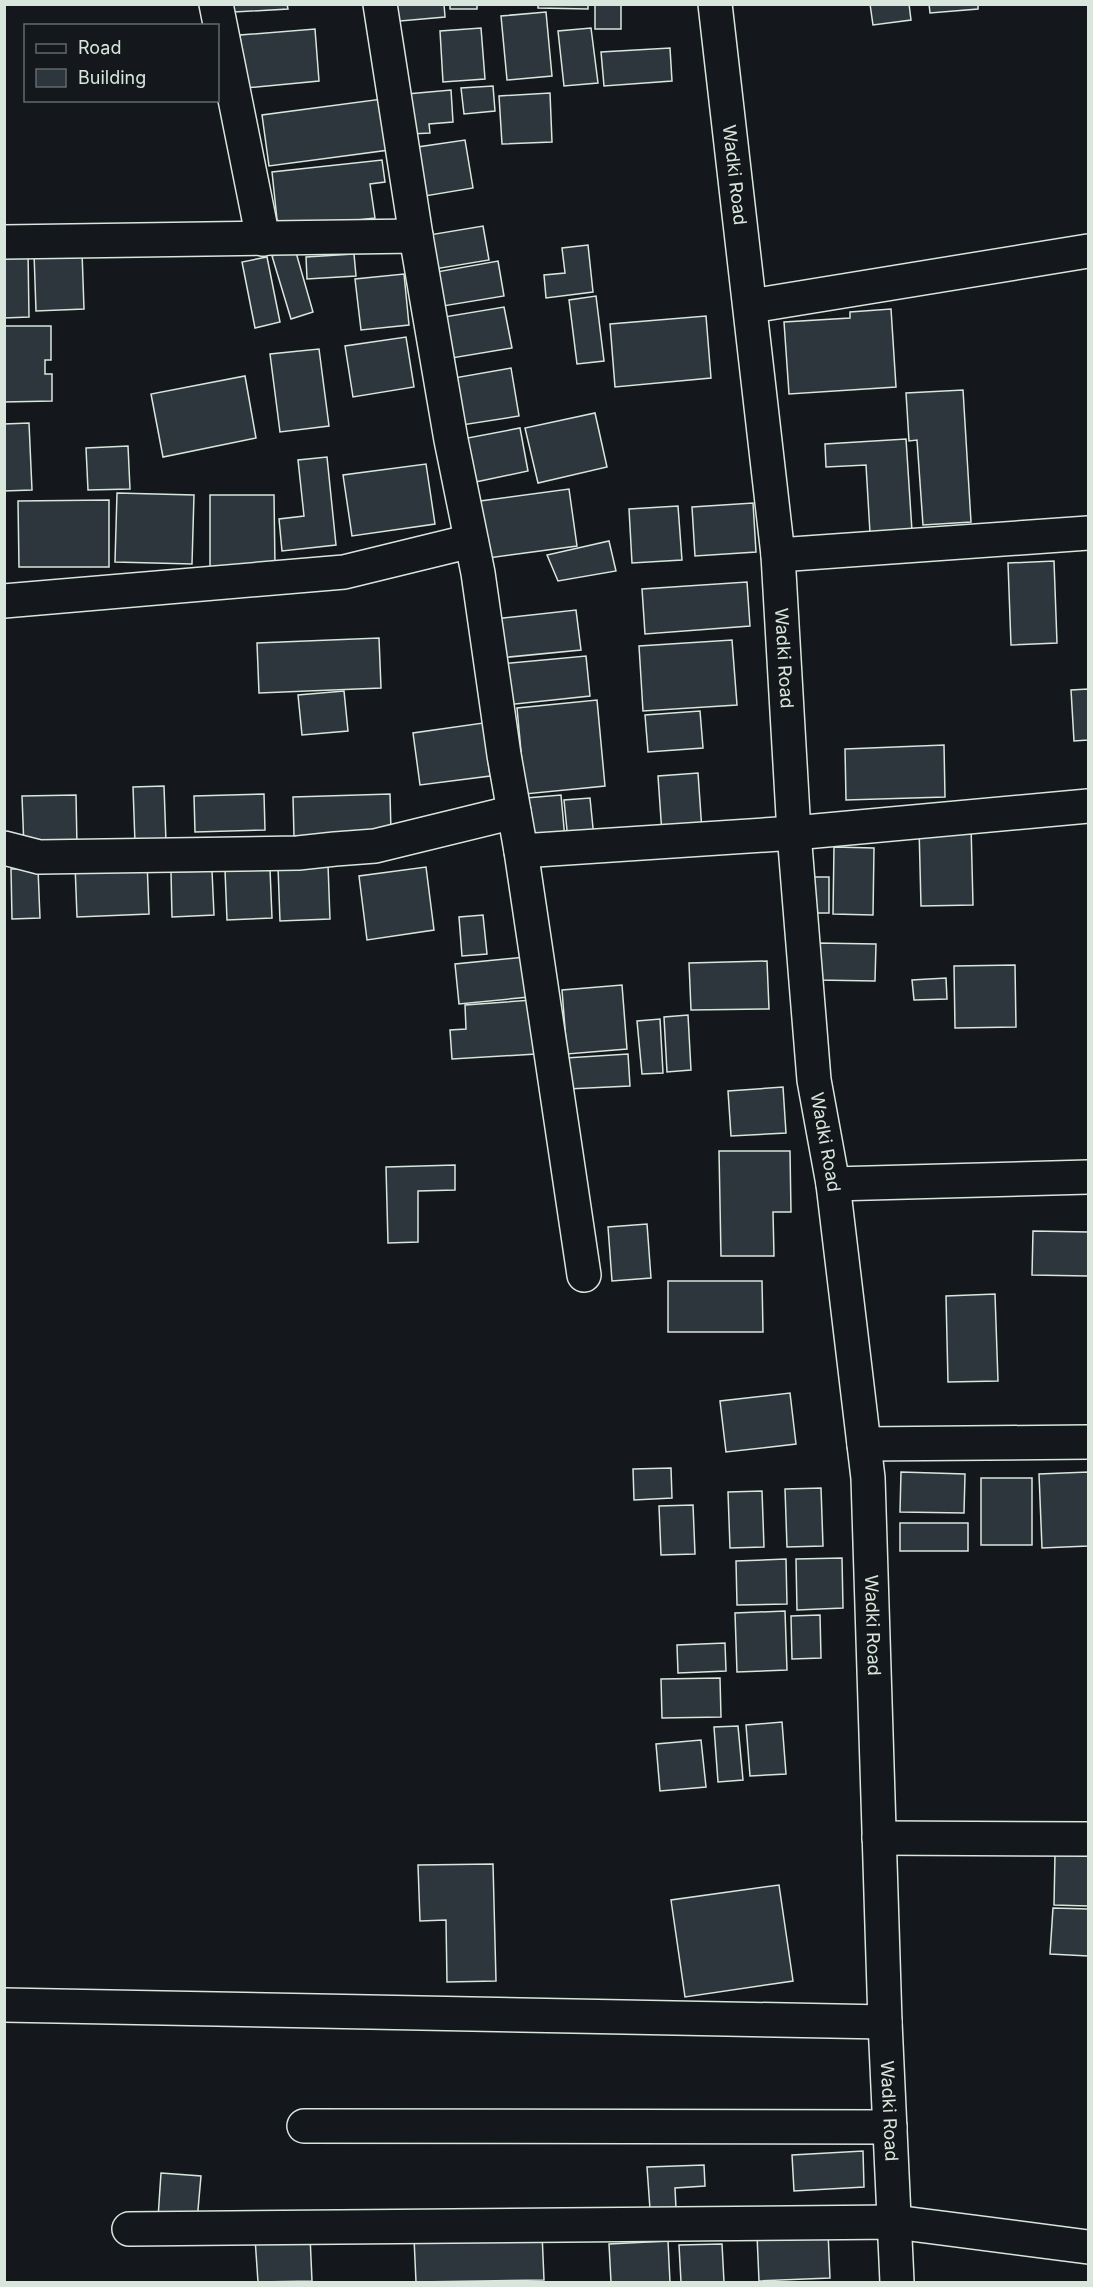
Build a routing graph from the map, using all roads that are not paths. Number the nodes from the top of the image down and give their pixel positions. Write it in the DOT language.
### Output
graph roads {
  1 [pos="216,4"];
  2 [pos="380,4"];
  3 [pos="715,4"];
  4 [pos="416,236"];
  5 [pos="263,238"];
  6 [pos="4,242"];
  7 [pos="1089,251"];
  8 [pos="751,306"];
  9 [pos="1089,533"];
  10 [pos="471,541"];
  11 [pos="778,555"];
  12 [pos="4,601"];
  13 [pos="1089,806"];
  14 [pos="514,812"];
  15 [pos="794,833"];
  16 [pos="4,848"];
  17 [pos="521,851"];
  18 [pos="1089,1178"];
  19 [pos="833,1184"];
  20 [pos="584,1275"];
  21 [pos="1089,1442"];
  22 [pos="864,1444"];
  23 [pos="879,1838"];
  24 [pos="1089,1839"];
  25 [pos="4,2005"];
  26 [pos="885,2022"];
  27 [pos="304,2126"];
  28 [pos="890,2127"];
  29 [pos="895,2222"];
  30 [pos="129,2229"];
  31 [pos="1089,2247"];
  32 [pos="897,2283"];
  1 -- 5 [label="street"];
  2 -- 4 [label="street"];
  3 -- 8 [label="street, Wadki Road"];
  4 -- 5 [label="street"];
  4 -- 10 [label="street"];
  5 -- 6 [label="street"];
  7 -- 8 [label="street"];
  8 -- 11 [label="street, Wadki Road"];
  9 -- 11 [label="street"];
  10 -- 12 [label="street"];
  10 -- 14 [label="street"];
  11 -- 15 [label="street, Wadki Road"];
  13 -- 15 [label="street"];
  14 -- 16 [label="street"];
  14 -- 17 [label="street"];
  15 -- 17 [label="street"];
  15 -- 19 [label="street, Wadki Road"];
  17 -- 20 [label="street"];
  18 -- 19 [label="street"];
  19 -- 22 [label="street, Wadki Road"];
  21 -- 22 [label="street"];
  22 -- 23 [label="street, Wadki Road"];
  23 -- 24 [label="street"];
  23 -- 26 [label="street, Wadki Road"];
  25 -- 26 [label="street"];
  26 -- 28 [label="street, Wadki Road"];
  27 -- 28 [label="street"];
  28 -- 29 [label="street, Wadki Road"];
  29 -- 30 [label="street"];
  29 -- 31 [label="street"];
  29 -- 32 [label="street, Wadki Road"];
}
